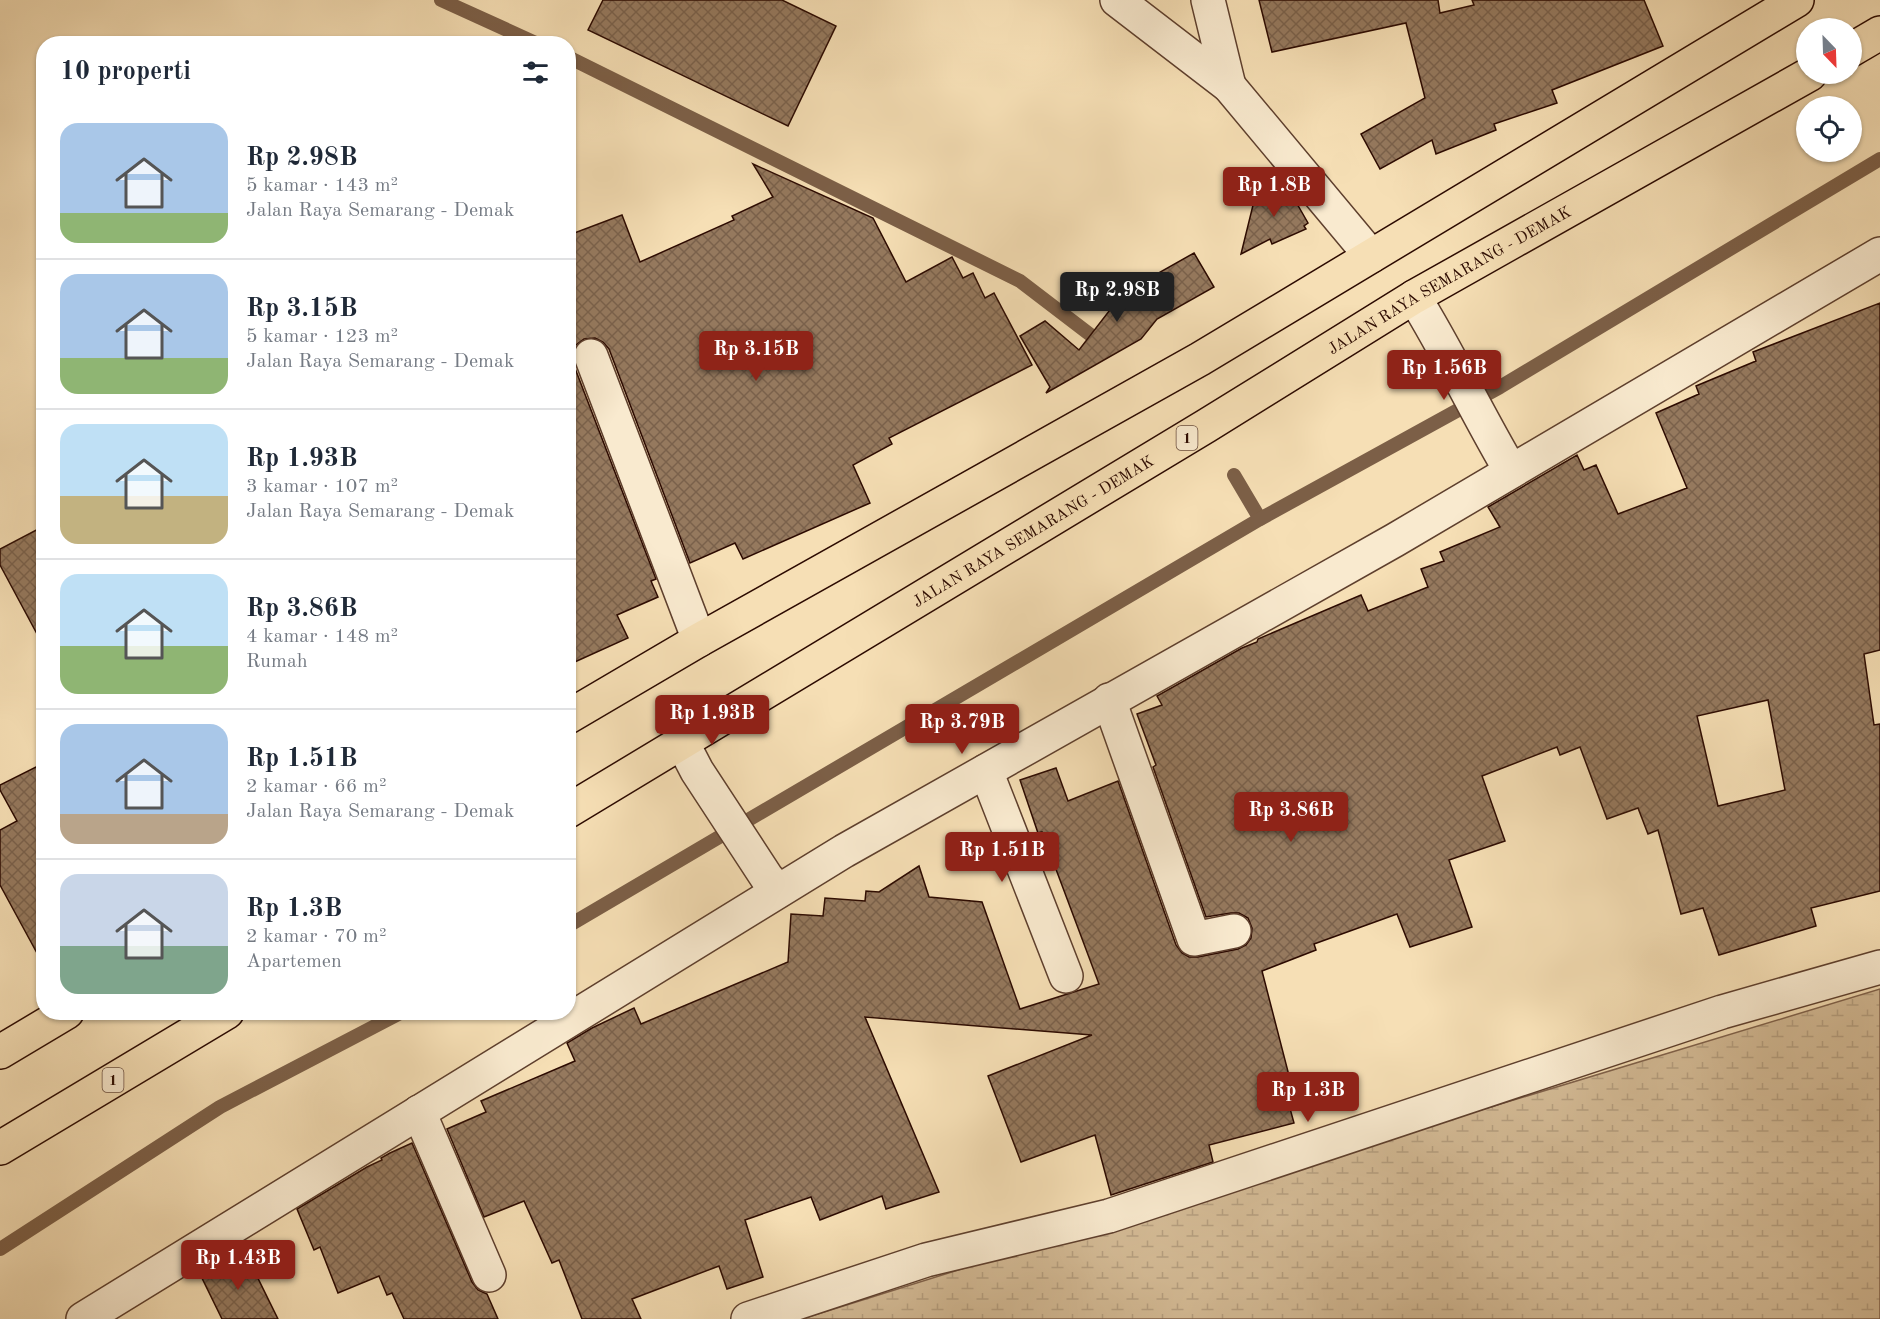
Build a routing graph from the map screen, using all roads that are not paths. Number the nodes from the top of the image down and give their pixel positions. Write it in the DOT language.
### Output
graph roads {
  1 [pos="1118,0"];
  2 [pos="1208,0"];
  3 [pos="1797,0"];
  4 [pos="1880,33"];
  5 [pos="1862,44"];
  6 [pos="1796,82"];
  7 [pos="1229,86"];
  8 [pos="1880,254"];
  9 [pos="1371,256"];
  10 [pos="1414,297"];
  11 [pos="591,356"];
  12 [pos="1511,471"];
  13 [pos="699,640"];
  14 [pos="1109,700"];
  15 [pos="576,712"];
  16 [pos="690,758"];
  17 [pos="986,771"];
  18 [pos="576,808"];
  19 [pos="772,885"];
  20 [pos="1234,931"];
  21 [pos="1880,967"];
  22 [pos="1066,976"];
  23 [pos="576,1011"];
  24 [pos="52,1020"];
  25 [pos="214,1020"];
  26 [pos="561,1020"];
  27 [pos="1,1048"];
  28 [pos="418,1112"];
  29 [pos="0,1148"];
  30 [pos="489,1275"];
  31 [pos="86,1318"];
  32 [pos="748,1319"];
  1 -- 7 [label="street"];
  2 -- 7 [label="street"];
  3 -- 9 [label="highway"];
  4 -- 5 [label="highway"];
  6 -- 10 [label="highway, JALAN RAYA SEMARANG - DEMAK / 1"];
  7 -- 9 [label="street"];
  8 -- 12 [label="street"];
  9 -- 13 [label="highway"];
  10 -- 12 [label="street"];
  10 -- 16 [label="highway, JALAN RAYA SEMARANG - DEMAK / 1"];
  11 -- 13 [label="street"];
  12 -- 14 [label="street"];
  13 -- 15 [label="highway"];
  14 -- 17 [label="street"];
  14 -- 20 [label="street"];
  16 -- 18 [label="highway, JALAN RAYA SEMARANG - DEMAK / 1"];
  16 -- 19 [label="street"];
  17 -- 19 [label="street"];
  17 -- 22 [label="street"];
  19 -- 23 [label="street"];
  21 -- 32 [label="street"];
  24 -- 27 [label="highway"];
  25 -- 29 [label="highway, 1"];
  26 -- 28 [label="street"];
  28 -- 30 [label="street"];
  28 -- 31 [label="street"];
}
